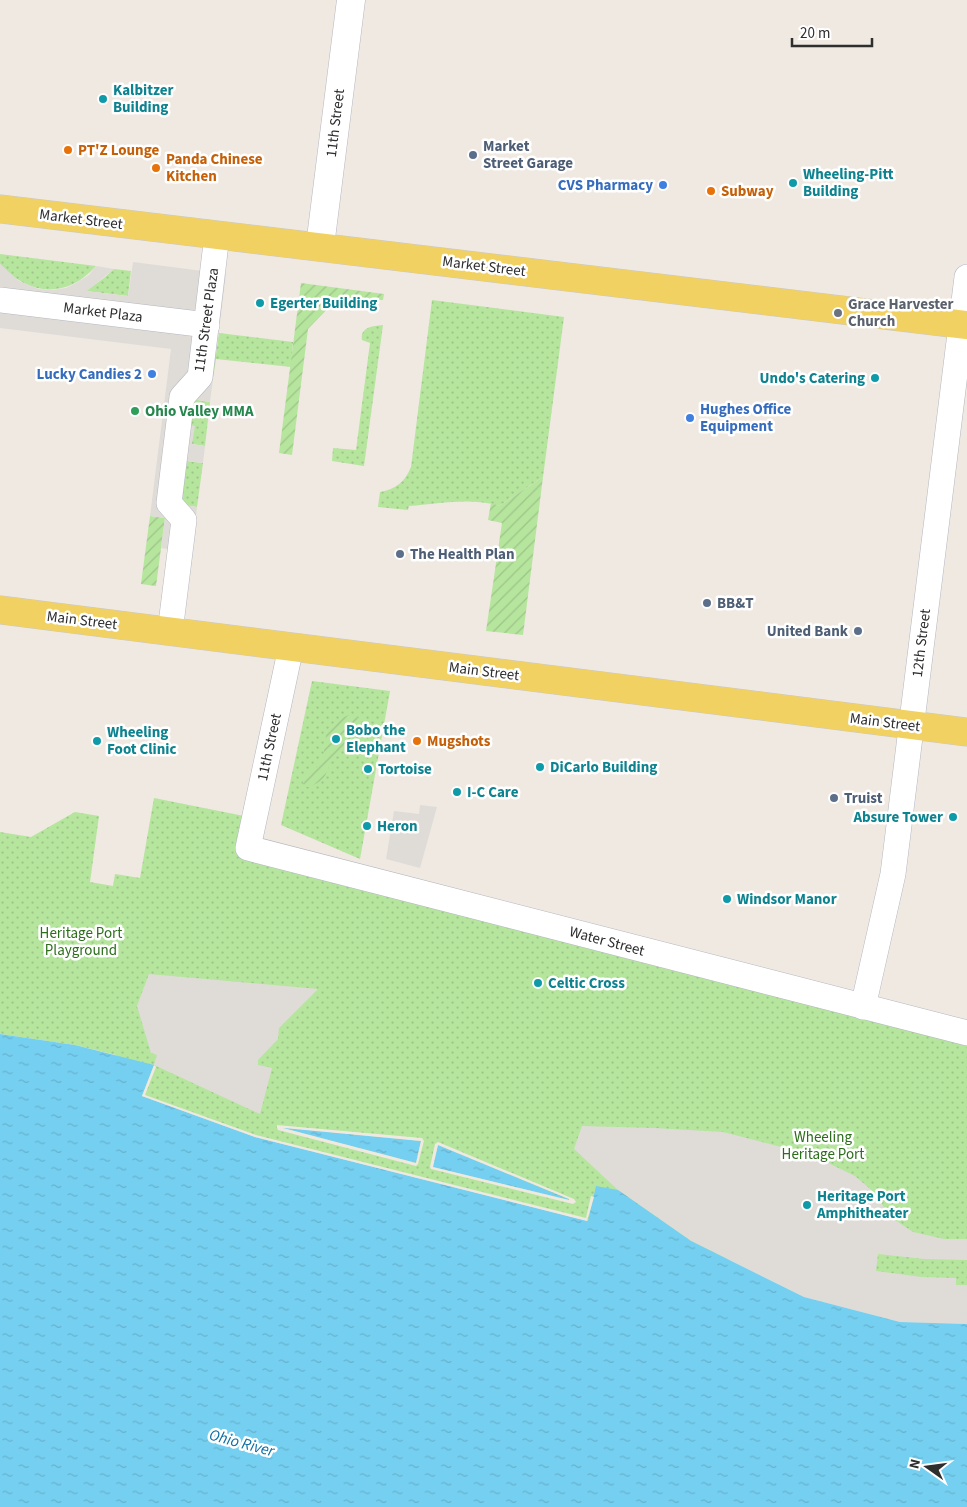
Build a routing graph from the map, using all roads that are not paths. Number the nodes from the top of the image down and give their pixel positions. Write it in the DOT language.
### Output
graph roads {
  1 [pos="351,0"];
  2 [pos="0,209"];
  3 [pos="218,235"];
  4 [pos="320,246"];
  5 [pos="967,277"];
  6 [pos="0,300"];
  7 [pos="964,324"];
  8 [pos="206,325"];
  9 [pos="0,610"];
  10 [pos="170,632"];
  11 [pos="291,647"];
  12 [pos="911,725"];
  13 [pos="967,732"];
  14 [pos="248,848"];
  15 [pos="863,1007"];
  16 [pos="967,1033"];
  1 -- 4 [label="street, 11th Street"];
  2 -- 3 [label="main road, Market Street"];
  3 -- 4 [label="main road, Market Street"];
  3 -- 8 [label="street, 11th Street Plaza"];
  4 -- 7 [label="main road, Market Street"];
  5 -- 7 [label="street, 12th Street"];
  6 -- 8 [label="street, Market Plaza"];
  7 -- 12 [label="street, 12th Street"];
  8 -- 10 [label="street, 11th Street Plaza"];
  9 -- 10 [label="main road, Main Street"];
  10 -- 11 [label="main road, Main Street"];
  11 -- 12 [label="main road, Main Street"];
  11 -- 14 [label="street, 11th Street"];
  12 -- 13 [label="main road, Main Street"];
  12 -- 15 [label="street, 12th Street"];
  14 -- 15 [label="street, Water Street"];
  15 -- 16 [label="street, Water Street"];
}
